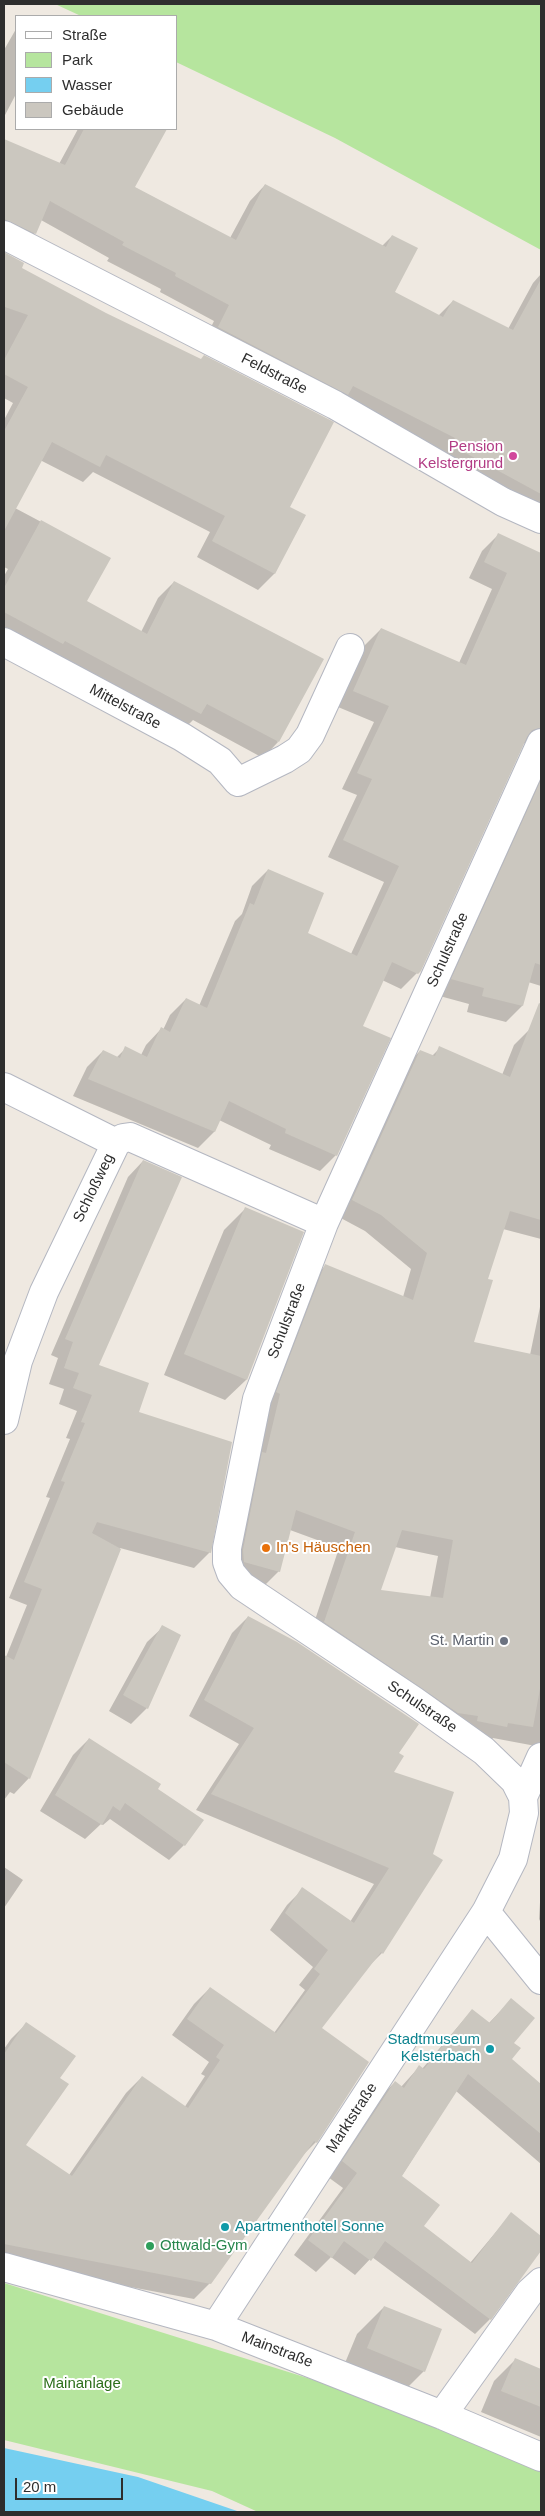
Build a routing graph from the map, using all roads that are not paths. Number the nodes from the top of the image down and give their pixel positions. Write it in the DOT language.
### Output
graph roads {
  1 [pos="4,235"];
  2 [pos="541,519"];
  3 [pos="4,642"];
  4 [pos="350,648"];
  5 [pos="541,743"];
  6 [pos="4,1087"];
  7 [pos="116,1143"];
  8 [pos="324,1223"];
  9 [pos="4,1420"];
  10 [pos="541,1757"];
  11 [pos="523,1797"];
  12 [pos="486,1912"];
  13 [pos="541,1980"];
  14 [pos="4,2267"];
  15 [pos="541,2282"];
  16 [pos="216,2326"];
  17 [pos="442,2415"];
  18 [pos="541,2457"];
  1 -- 2 [label="street, Feldstraße"];
  3 -- 4 [label="street, Mittelstraße"];
  5 -- 8 [label="street, Schulstraße"];
  6 -- 7 [label="street"];
  7 -- 8 [label="street, Schloßweg"];
  7 -- 9 [label="street, Schloßweg"];
  8 -- 11 [label="street, Schulstraße"];
  10 -- 11 [label="street"];
  11 -- 12 [label="street, Marktstraße"];
  12 -- 13 [label="street"];
  12 -- 16 [label="street, Marktstraße"];
  14 -- 16 [label="street, Mainstraße"];
  15 -- 17 [label="street"];
  16 -- 17 [label="street, Mainstraße"];
  17 -- 18 [label="street, Mainstraße"];
}
